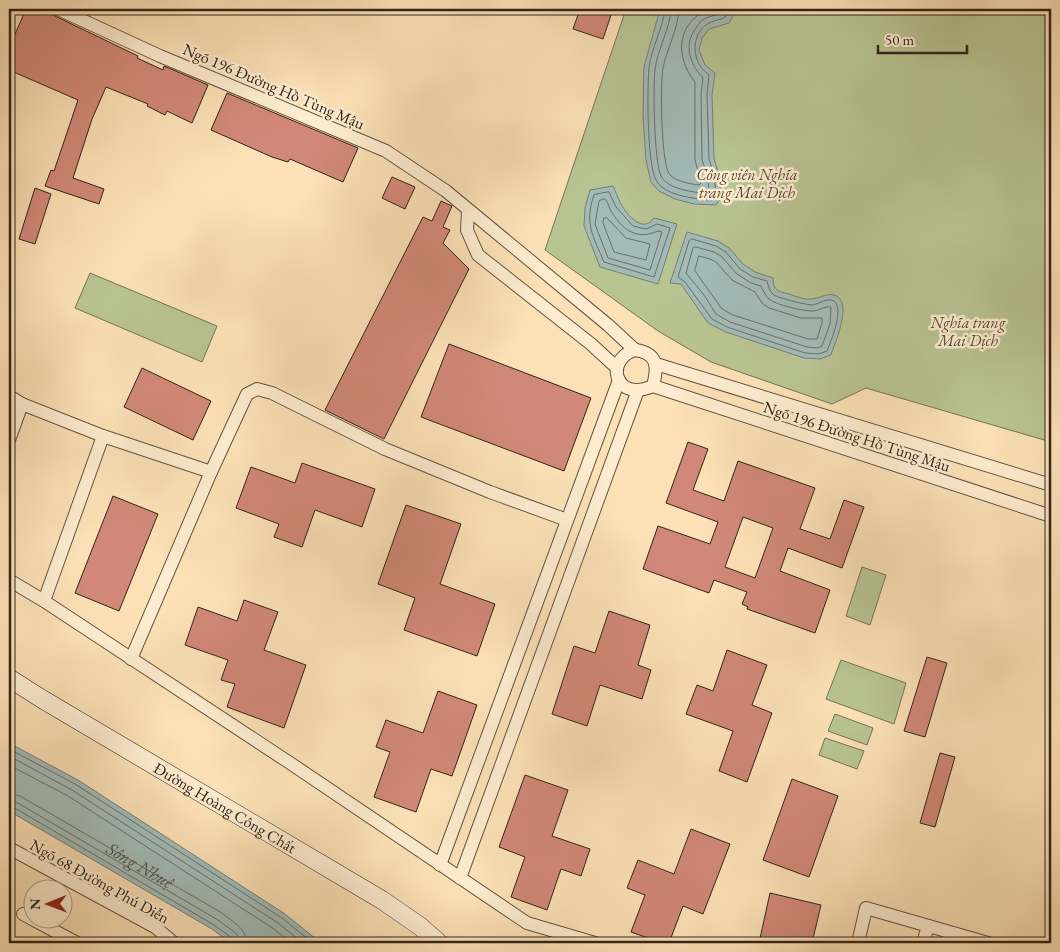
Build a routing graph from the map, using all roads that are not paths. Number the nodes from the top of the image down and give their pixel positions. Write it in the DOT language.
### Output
graph roads {
  1 [pos="58,9"];
  2 [pos="468,210"];
  3 [pos="634,350"];
  4 [pos="656,364"];
  5 [pos="618,374"];
  6 [pos="653,386"];
  7 [pos="638,390"];
  8 [pos="9,396"];
  9 [pos="22,404"];
  10 [pos="103,436"];
  11 [pos="9,440"];
  12 [pos="210,472"];
  13 [pos="1051,485"];
  14 [pos="1051,516"];
  15 [pos="568,520"];
  16 [pos="9,580"];
  17 [pos="44,601"];
  18 [pos="131,659"];
  19 [pos="9,678"];
  20 [pos="490,730"];
  21 [pos="511,737"];
  22 [pos="9,848"];
  23 [pos="440,864"];
  24 [pos="460,878"];
  25 [pos="928,926"];
  26 [pos="54,930"];
  27 [pos="970,941"];
  28 [pos="77,943"];
  29 [pos="174,943"];
  30 [pos="439,943"];
  31 [pos="595,943"];
  32 [pos="858,943"];
  33 [pos="923,943"];
  34 [pos="988,943"];
  1 -- 2 [label="street, Ngõ 196 Đường Hồ Tùng Mậu"];
  2 -- 3 [label="street, Ngõ 196 Đường Hồ Tùng Mậu"];
  2 -- 5 [label="street"];
  3 -- 4 [label="street"];
  3 -- 5 [label="street"];
  4 -- 6 [label="street"];
  4 -- 13 [label="street, Ngõ 196 Đường Hồ Tùng Mậu"];
  5 -- 7 [label="street"];
  5 -- 15 [label="street"];
  6 -- 7 [label="street"];
  6 -- 14 [label="street, Ngõ 196 Đường Hồ Tùng Mậu"];
  7 -- 21 [label="street"];
  8 -- 9 [label="street"];
  9 -- 10 [label="street"];
  9 -- 11 [label="street"];
  10 -- 12 [label="street"];
  10 -- 17 [label="street"];
  12 -- 15 [label="street"];
  12 -- 18 [label="street"];
  15 -- 20 [label="street"];
  16 -- 17 [label="street"];
  17 -- 18 [label="street"];
  18 -- 23 [label="street"];
  19 -- 30 [label="street, Đường Hoàng Công Chất"];
  20 -- 21 [label="street"];
  20 -- 23 [label="street"];
  21 -- 24 [label="street"];
  22 -- 29 [label="street, Ngõ 68 Đường Phú Diễn"];
  23 -- 24 [label="street"];
  24 -- 31 [label="street"];
  25 -- 27 [label="street"];
  25 -- 32 [label="street"];
  25 -- 33 [label="street"];
  26 -- 28 [label="street"];
  27 -- 34 [label="street"];
}
